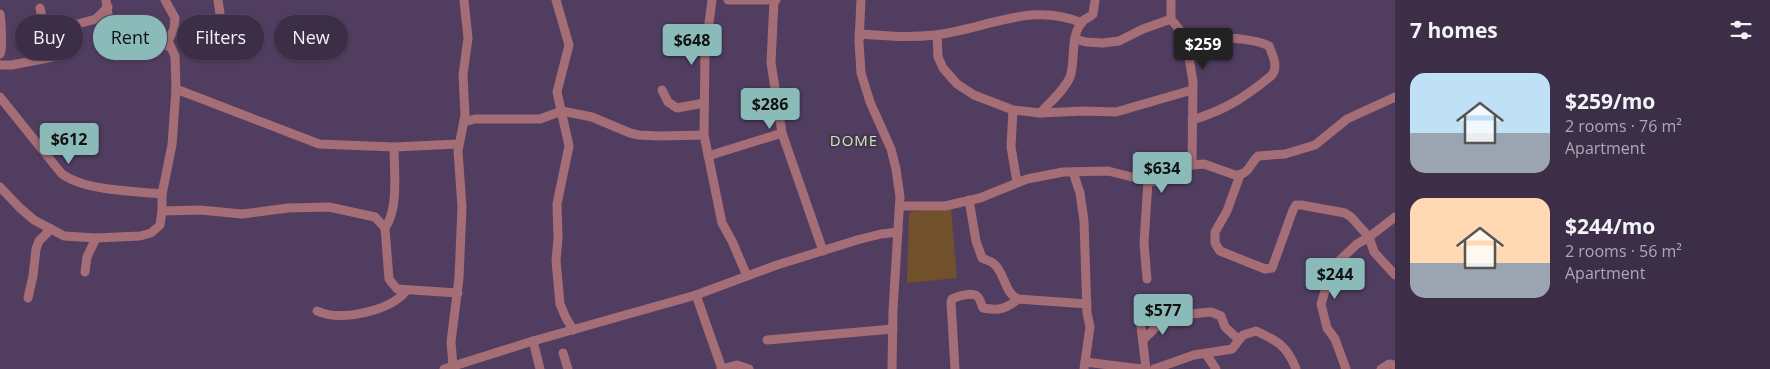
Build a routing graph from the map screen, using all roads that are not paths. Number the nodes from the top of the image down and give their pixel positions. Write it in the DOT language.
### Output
graph roads {
  1 [pos="165,0"];
  2 [pos="218,0"];
  3 [pos="464,0"];
  4 [pos="556,0"];
  5 [pos="712,0"];
  6 [pos="728,0"];
  7 [pos="775,0"];
  8 [pos="861,0"];
  9 [pos="1095,0"];
  10 [pos="1171,0"];
  11 [pos="107,4"];
  12 [pos="40,8"];
  13 [pos="0,14"];
  14 [pos="220,15"];
  15 [pos="1171,19"];
  16 [pos="1082,23"];
  17 [pos="859,34"];
  18 [pos="937,35"];
  19 [pos="1075,39"];
  20 [pos="169,46"];
  21 [pos="1188,51"];
  22 [pos="0,54"];
  23 [pos="38,60"];
  24 [pos="0,65"];
  25 [pos="176,89"];
  26 [pos="662,90"];
  27 [pos="1192,90"];
  28 [pos="0,96"];
  29 [pos="1395,97"];
  30 [pos="704,102"];
  31 [pos="1012,110"];
  32 [pos="562,111"];
  33 [pos="1040,113"];
  34 [pos="1192,120"];
  35 [pos="464,122"];
  36 [pos="782,133"];
  37 [pos="704,135"];
  38 [pos="458,144"];
  39 [pos="394,147"];
  40 [pos="708,156"];
  41 [pos="1192,165"];
  42 [pos="1073,172"];
  43 [pos="1240,175"];
  44 [pos="1148,181"];
  45 [pos="1017,182"];
  46 [pos="0,187"];
  47 [pos="162,194"];
  48 [pos="969,200"];
  49 [pos="900,206"];
  50 [pos="162,211"];
  51 [pos="1395,217"];
  52 [pos="385,228"];
  53 [pos="51,229"];
  54 [pos="898,232"];
  55 [pos="1368,237"];
  56 [pos="96,238"];
  57 [pos="823,251"];
  58 [pos="85,272"];
  59 [pos="1395,275"];
  60 [pos="747,276"];
  61 [pos="1147,279"];
  62 [pos="406,291"];
  63 [pos="458,294"];
  64 [pos="696,295"];
  65 [pos="28,298"];
  66 [pos="1018,299"];
  67 [pos="1087,304"];
  68 [pos="317,311"];
  69 [pos="1159,317"];
  70 [pos="893,329"];
  71 [pos="573,330"];
  72 [pos="767,340"];
  73 [pos="1143,340"];
  74 [pos="1238,340"];
  75 [pos="533,341"];
  76 [pos="563,353"];
  77 [pos="1206,354"];
  78 [pos="473,365"];
  79 [pos="1395,365"];
  80 [pos="1085,366"];
  81 [pos="448,368"];
  82 [pos="540,369"];
  83 [pos="568,369"];
  84 [pos="721,369"];
  85 [pos="749,369"];
  86 [pos="892,369"];
  87 [pos="955,369"];
  88 [pos="1142,369"];
  89 [pos="1146,369"];
  90 [pos="1154,369"];
  91 [pos="1216,369"];
  92 [pos="1296,369"];
  93 [pos="1346,369"];
  94 [pos="1381,369"];
  1 -- 20 [label="street"];
  2 -- 14 [label="street"];
  3 -- 35 [label="street"];
  4 -- 32 [label="street"];
  5 -- 30 [label="street"];
  6 -- 7 [label="street"];
  7 -- 36 [label="street"];
  8 -- 17 [label="street"];
  9 -- 16 [label="street"];
  10 -- 15 [label="street"];
  11 -- 12 [label="street"];
  11 -- 20 [label="street"];
  13 -- 22 [label="street"];
  15 -- 19 [label="street"];
  15 -- 21 [label="street"];
  16 -- 18 [label="street"];
  16 -- 19 [label="street"];
  17 -- 18 [label="street"];
  17 -- 49 [label="street"];
  18 -- 31 [label="street"];
  19 -- 33 [label="street"];
  20 -- 25 [label="street"];
  21 -- 27 [label="street"];
  21 -- 34 [label="street"];
  23 -- 24 [label="street"];
  25 -- 39 [label="street"];
  25 -- 47 [label="street"];
  26 -- 30 [label="street"];
  27 -- 33 [label="street"];
  27 -- 34 [label="street"];
  28 -- 47 [label="street"];
  29 -- 43 [label="street"];
  30 -- 37 [label="street"];
  31 -- 33 [label="street"];
  31 -- 45 [label="street"];
  32 -- 35 [label="street"];
  32 -- 37 [label="street"];
  32 -- 71 [label="street"];
  34 -- 41 [label="street"];
  35 -- 38 [label="street"];
  36 -- 40 [label="street"];
  36 -- 57 [label="street"];
  37 -- 40 [label="street"];
  38 -- 39 [label="street"];
  38 -- 63 [label="street"];
  39 -- 52 [label="street"];
  40 -- 60 [label="street"];
  41 -- 43 [label="street"];
  41 -- 44 [label="street"];
  42 -- 44 [label="street"];
  42 -- 45 [label="street"];
  42 -- 67 [label="street"];
  43 -- 55 [label="street"];
  44 -- 61 [label="street"];
  45 -- 48 [label="street"];
  46 -- 53 [label="street"];
  47 -- 50 [label="street"];
  48 -- 49 [label="street"];
  48 -- 66 [label="street"];
  49 -- 54 [label="street"];
  50 -- 52 [label="street"];
  50 -- 56 [label="street"];
  51 -- 55 [label="street"];
  52 -- 62 [label="street"];
  53 -- 56 [label="street"];
  53 -- 65 [label="street"];
  54 -- 57 [label="street"];
  54 -- 70 [label="street"];
  55 -- 59 [label="street"];
  55 -- 93 [label="street"];
  56 -- 58 [label="street"];
  57 -- 60 [label="street"];
  60 -- 64 [label="street"];
  62 -- 63 [label="street"];
  62 -- 68 [label="street"];
  63 -- 81 [label="street"];
  64 -- 71 [label="street"];
  64 -- 84 [label="street"];
  66 -- 67 [label="street"];
  66 -- 87 [label="street"];
  67 -- 80 [label="street"];
  69 -- 73 [label="street"];
  69 -- 73 [label="street"];
  69 -- 74 [label="street"];
  70 -- 72 [label="street"];
  70 -- 86 [label="street"];
  71 -- 75 [label="street"];
  73 -- 89 [label="street"];
  74 -- 77 [label="street"];
  74 -- 92 [label="street"];
  75 -- 78 [label="street"];
  75 -- 82 [label="street"];
  76 -- 83 [label="street"];
  77 -- 90 [label="street"];
  77 -- 91 [label="street"];
  78 -- 81 [label="street"];
  79 -- 94 [label="street"];
  80 -- 88 [label="street"];
  84 -- 85 [label="street"];
}
